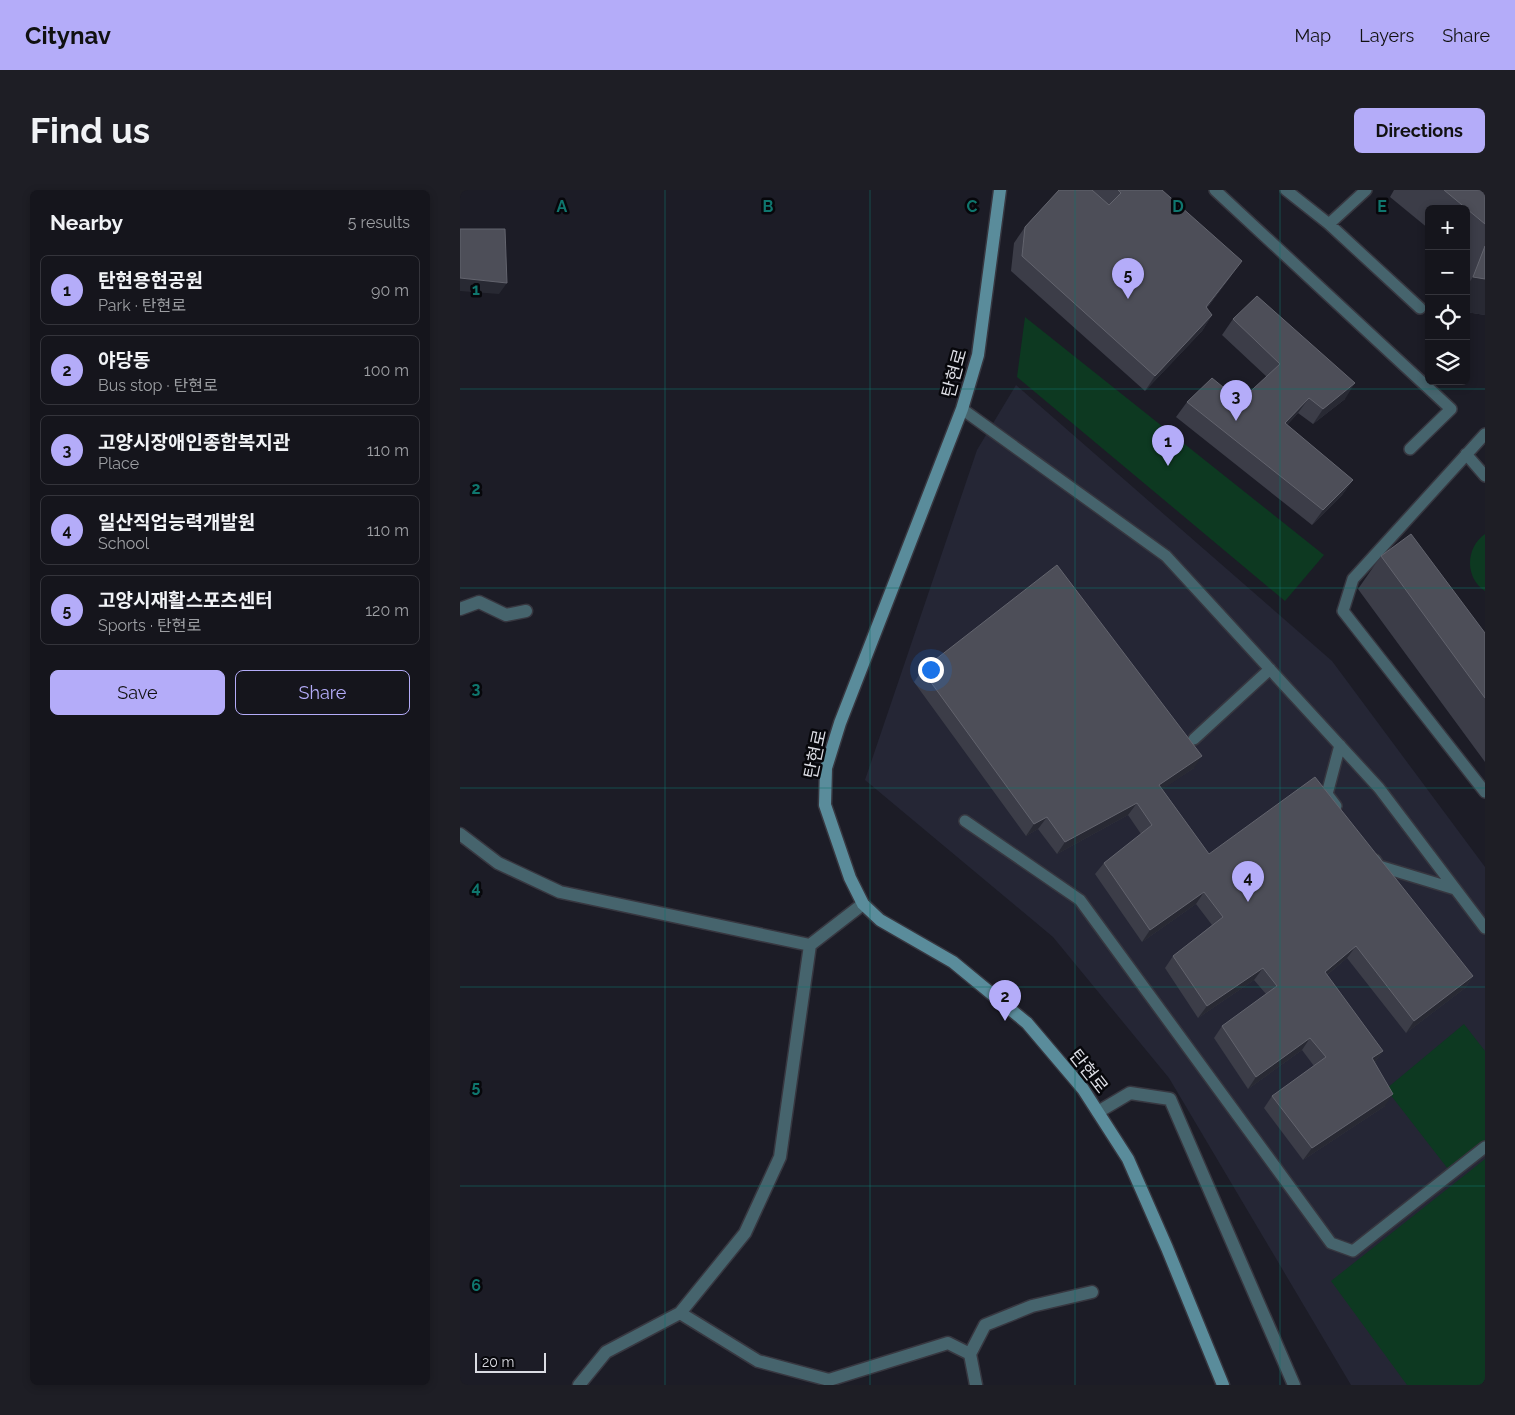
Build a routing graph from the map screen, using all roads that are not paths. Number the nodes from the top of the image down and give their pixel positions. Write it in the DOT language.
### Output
graph roads {
  1 [pos="1000,190"];
  2 [pos="1215,190"];
  3 [pos="1286,190"];
  4 [pos="1366,190"];
  5 [pos="1329,224"];
  6 [pos="1420,308"];
  7 [pos="962,409"];
  8 [pos="1485,434"];
  9 [pos="1410,450"];
  10 [pos="1466,454"];
  11 [pos="1485,476"];
  12 [pos="460,609"];
  13 [pos="526,611"];
  14 [pos="1270,669"];
  15 [pos="1194,739"];
  16 [pos="1340,745"];
  17 [pos="1485,792"];
  18 [pos="1345,818"];
  19 [pos="965,822"];
  20 [pos="460,834"];
  21 [pos="1368,850"];
  22 [pos="1455,889"];
  23 [pos="863,904"];
  24 [pos="1485,928"];
  25 [pos="810,945"];
  26 [pos="1098,1112"];
  27 [pos="1485,1147"];
  28 [pos="1092,1292"];
  29 [pos="680,1312"];
  30 [pos="970,1354"];
  31 [pos="579,1385"];
  32 [pos="976,1385"];
  33 [pos="1223,1385"];
  34 [pos="1294,1385"];
  1 -- 7 [label="main road, 탄현로"];
  2 -- 9 [label="lane"];
  3 -- 5 [label="lane"];
  4 -- 5 [label="lane"];
  5 -- 6 [label="lane"];
  7 -- 14 [label="lane"];
  7 -- 23 [label="main road, 탄현로"];
  8 -- 10 [label="lane"];
  10 -- 11 [label="lane"];
  10 -- 17 [label="lane"];
  12 -- 13 [label="street"];
  14 -- 15 [label="lane"];
  14 -- 16 [label="lane"];
  16 -- 18 [label="lane"];
  16 -- 22 [label="lane"];
  19 -- 27 [label="lane"];
  20 -- 25 [label="street"];
  21 -- 22 [label="lane"];
  22 -- 24 [label="lane"];
  23 -- 25 [label="street"];
  23 -- 26 [label="main road, 탄현로"];
  25 -- 29 [label="street"];
  26 -- 33 [label="main road, 탄현로"];
  26 -- 34 [label="street"];
  28 -- 30 [label="street"];
  29 -- 30 [label="street"];
  29 -- 31 [label="street"];
  30 -- 32 [label="street"];
}
